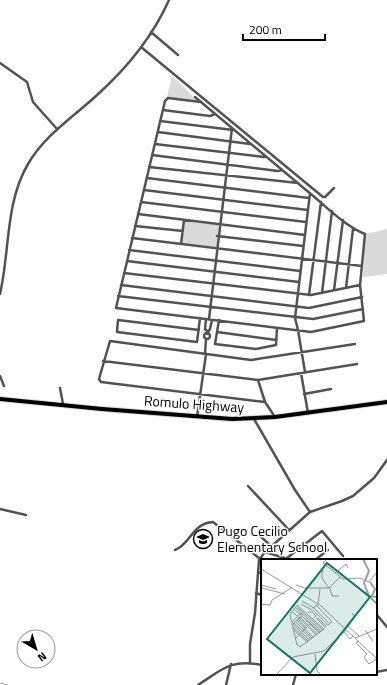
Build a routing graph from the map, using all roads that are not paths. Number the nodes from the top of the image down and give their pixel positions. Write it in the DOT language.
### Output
graph roads {
  1 [pos="169,0"];
  2 [pos="151,32"];
  3 [pos="141,47"];
  4 [pos="178,55"];
  5 [pos="0,63"];
  6 [pos="195,97"];
  7 [pos="201,102"];
  8 [pos="163,110"];
  9 [pos="215,114"];
  10 [pos="160,121"];
  11 [pos="57,129"];
  12 [pos="233,129"];
  13 [pos="158,132"];
  14 [pos="231,141"];
  15 [pos="155,144"];
  16 [pos="251,144"];
  17 [pos="229,153"];
  18 [pos="152,155"];
  19 [pos="266,156"];
  20 [pos="228,164"];
  21 [pos="149,167"];
  22 [pos="282,170"];
  23 [pos="227,176"];
  24 [pos="147,178"];
  25 [pos="298,183"];
  26 [pos="225,188"];
  27 [pos="334,188"];
  28 [pos="144,190"];
  29 [pos="310,193"];
  30 [pos="310,198"];
  31 [pos="224,199"];
  32 [pos="141,202"];
  33 [pos="321,202"];
  34 [pos="308,210"];
  35 [pos="332,211"];
  36 [pos="222,212"];
  37 [pos="138,214"];
  38 [pos="184,220"];
  39 [pos="343,220"];
  40 [pos="306,222"];
  41 [pos="221,224"];
  42 [pos="135,226"];
  43 [pos="353,229"];
  44 [pos="183,231"];
  45 [pos="305,235"];
  46 [pos="218,236"];
  47 [pos="132,238"];
  48 [pos="181,244"];
  49 [pos="303,246"];
  50 [pos="218,248"];
  51 [pos="129,250"];
  52 [pos="302,258"];
  53 [pos="314,260"];
  54 [pos="127,261"];
  55 [pos="216,261"];
  56 [pos="326,261"];
  57 [pos="337,263"];
  58 [pos="349,264"];
  59 [pos="362,266"];
  60 [pos="300,271"];
  61 [pos="215,272"];
  62 [pos="124,273"];
  63 [pos="299,282"];
  64 [pos="213,284"];
  65 [pos="121,285"];
  66 [pos="360,285"];
  67 [pos="346,288"];
  68 [pos="334,290"];
  69 [pos="322,293"];
  70 [pos="0,294"];
  71 [pos="298,294"];
  72 [pos="309,295"];
  73 [pos="118,296"];
  74 [pos="212,296"];
  75 [pos="362,297"];
  76 [pos="296,306"];
  77 [pos="210,307"];
  78 [pos="363,309"];
  79 [pos="200,318"];
  80 [pos="295,318"];
  81 [pos="209,319"];
  82 [pos="219,320"];
  83 [pos="277,328"];
  84 [pos="199,330"];
  85 [pos="298,330"];
  86 [pos="217,332"];
  87 [pos="207,333"];
  88 [pos="276,340"];
  89 [pos="355,344"];
  90 [pos="302,352"];
  91 [pos="206,354"];
  92 [pos="104,361"];
  93 [pos="357,364"];
  94 [pos="305,372"];
  95 [pos="301,373"];
  96 [pos="203,374"];
  97 [pos="0,376"];
  98 [pos="258,380"];
  99 [pos="4,386"];
  100 [pos="60,388"];
  101 [pos="331,389"];
  102 [pos="304,394"];
  103 [pos="200,395"];
  104 [pos="0,399"];
  105 [pos="265,402"];
  106 [pos="387,402"];
  107 [pos="63,404"];
  108 [pos="308,413"];
  109 [pos="275,417"];
  110 [pos="197,418"];
  111 [pos="254,419"];
  112 [pos="387,460"];
  113 [pos="248,486"];
  114 [pos="0,509"];
  115 [pos="310,512"];
  116 [pos="26,514"];
  117 [pos="289,530"];
  118 [pos="258,534"];
  119 [pos="271,546"];
  120 [pos="175,550"];
  121 [pos="328,550"];
  122 [pos="265,552"];
  123 [pos="343,556"];
  124 [pos="259,558"];
  125 [pos="287,559"];
  126 [pos="316,559"];
  127 [pos="258,572"];
  128 [pos="261,574"];
  129 [pos="256,592"];
  130 [pos="261,594"];
  131 [pos="377,616"];
  132 [pos="387,627"];
  133 [pos="250,663"];
  134 [pos="231,664"];
  135 [pos="261,665"];
  136 [pos="387,670"];
  137 [pos="377,672"];
  138 [pos="296,675"];
  139 [pos="198,685"];
  140 [pos="226,685"];
  141 [pos="294,685"];
  1 -- 2 [label="street"];
  2 -- 3 [label="street"];
  2 -- 4 [label="street"];
  3 -- 11 [label="street"];
  3 -- 27 [label="street"];
  5 -- 11 [label="street"];
  6 -- 7 [label="street"];
  7 -- 8 [label="street"];
  7 -- 9 [label="street"];
  8 -- 9 [label="street"];
  8 -- 10 [label="street"];
  9 -- 12 [label="street"];
  10 -- 12 [label="street"];
  10 -- 13 [label="street"];
  11 -- 70 [label="street"];
  12 -- 14 [label="street"];
  12 -- 16 [label="street"];
  13 -- 14 [label="street"];
  13 -- 15 [label="street"];
  14 -- 16 [label="street"];
  14 -- 17 [label="street"];
  15 -- 17 [label="street"];
  15 -- 18 [label="street"];
  16 -- 19 [label="street"];
  17 -- 19 [label="street"];
  17 -- 20 [label="street"];
  18 -- 20 [label="street"];
  18 -- 21 [label="street"];
  19 -- 22 [label="street"];
  20 -- 22 [label="street"];
  20 -- 23 [label="street"];
  21 -- 23 [label="street"];
  21 -- 24 [label="street"];
  22 -- 25 [label="street"];
  23 -- 25 [label="street"];
  23 -- 26 [label="street"];
  24 -- 26 [label="street"];
  24 -- 28 [label="street"];
  25 -- 29 [label="street"];
  26 -- 30 [label="street"];
  26 -- 31 [label="street"];
  28 -- 31 [label="street"];
  28 -- 32 [label="street"];
  29 -- 30 [label="street"];
  29 -- 33 [label="street"];
  30 -- 34 [label="street"];
  31 -- 34 [label="street"];
  31 -- 36 [label="street"];
  32 -- 36 [label="street"];
  32 -- 37 [label="street"];
  33 -- 35 [label="street"];
  33 -- 53 [label="street"];
  34 -- 40 [label="street"];
  35 -- 39 [label="street"];
  35 -- 56 [label="street"];
  36 -- 40 [label="street"];
  36 -- 41 [label="street"];
  37 -- 38 [label="street"];
  37 -- 42 [label="street"];
  38 -- 41 [label="street"];
  38 -- 44 [label="street"];
  39 -- 43 [label="street"];
  39 -- 57 [label="street"];
  40 -- 45 [label="street"];
  41 -- 45 [label="street"];
  41 -- 46 [label="street"];
  42 -- 44 [label="street"];
  42 -- 47 [label="street"];
  43 -- 58 [label="street"];
  43 -- 59 [label="street"];
  44 -- 48 [label="street"];
  45 -- 49 [label="street"];
  46 -- 49 [label="street"];
  46 -- 50 [label="street"];
  47 -- 48 [label="street"];
  47 -- 51 [label="street"];
  48 -- 50 [label="street"];
  49 -- 52 [label="street"];
  50 -- 52 [label="street"];
  50 -- 55 [label="street"];
  51 -- 54 [label="street"];
  51 -- 55 [label="street"];
  52 -- 53 [label="street"];
  52 -- 60 [label="street"];
  53 -- 56 [label="street"];
  53 -- 72 [label="street"];
  54 -- 61 [label="street"];
  54 -- 62 [label="street"];
  55 -- 60 [label="street"];
  55 -- 61 [label="street"];
  56 -- 57 [label="street"];
  56 -- 69 [label="street"];
  57 -- 58 [label="street"];
  57 -- 68 [label="street"];
  58 -- 59 [label="street"];
  58 -- 67 [label="street"];
  59 -- 66 [label="street"];
  60 -- 63 [label="street"];
  61 -- 63 [label="street"];
  61 -- 64 [label="street"];
  62 -- 64 [label="street"];
  62 -- 65 [label="street"];
  63 -- 71 [label="street"];
  64 -- 71 [label="street"];
  64 -- 74 [label="street"];
  65 -- 73 [label="street"];
  65 -- 74 [label="street"];
  66 -- 67 [label="street"];
  66 -- 75 [label="street"];
  67 -- 68 [label="street"];
  68 -- 69 [label="street"];
  69 -- 72 [label="street"];
  71 -- 72 [label="street"];
  71 -- 76 [label="street"];
  73 -- 77 [label="street"];
  73 -- 79 [label="street"];
  74 -- 76 [label="street"];
  74 -- 77 [label="street"];
  75 -- 76 [label="street"];
  75 -- 78 [label="street"];
  76 -- 80 [label="street"];
  77 -- 80 [label="street"];
  77 -- 81 [label="street"];
  78 -- 80 [label="street"];
  78 -- 85 [label="street"];
  79 -- 81 [label="street"];
  79 -- 84 [label="street"];
  80 -- 85 [label="street"];
  81 -- 82 [label="street"];
  81 -- 87 [label="street"];
  81 -- 87 [label="street"];
  82 -- 83 [label="street"];
  82 -- 86 [label="street"];
  83 -- 85 [label="street"];
  83 -- 88 [label="street"];
  84 -- 84 [label="street"];
  85 -- 90 [label="street"];
  86 -- 88 [label="street"];
  86 -- 88 [label="street"];
  87 -- 91 [label="street"];
  89 -- 90 [label="street"];
  90 -- 91 [label="street"];
  90 -- 94 [label="street"];
  91 -- 92 [label="street"];
  91 -- 96 [label="street"];
  92 -- 96 [label="street"];
  92 -- 103 [label="street"];
  93 -- 94 [label="street"];
  94 -- 95 [label="street"];
  95 -- 98 [label="street"];
  95 -- 102 [label="street"];
  96 -- 98 [label="street"];
  96 -- 103 [label="street"];
  97 -- 99 [label="street"];
  98 -- 105 [label="street"];
  100 -- 107 [label="street"];
  101 -- 102 [label="street"];
  102 -- 108 [label="street"];
  103 -- 105 [label="street"];
  103 -- 110 [label="street"];
  104 -- 107 [label="highway, Romulo Highway"];
  105 -- 109 [label="street"];
  106 -- 108 [label="highway, Romulo Highway"];
  107 -- 110 [label="highway, Romulo Highway"];
  108 -- 109 [label="highway, Romulo Highway"];
  109 -- 111 [label="highway, Romulo Highway"];
  110 -- 111 [label="highway, Romulo Highway"];
  111 -- 115 [label="street"];
  112 -- 115 [label="street"];
  113 -- 117 [label="street"];
  114 -- 116 [label="street"];
  115 -- 117 [label="street"];
  117 -- 119 [label="street"];
  118 -- 119 [label="street"];
  119 -- 122 [label="street"];
  120 -- 124 [label="street"];
  121 -- 126 [label="street"];
  122 -- 124 [label="street"];
  122 -- 125 [label="street"];
  123 -- 125 [label="street"];
  124 -- 127 [label="street"];
  127 -- 128 [label="street"];
  127 -- 129 [label="street"];
  129 -- 130 [label="street"];
  129 -- 133 [label="street"];
  131 -- 132 [label="street"];
  133 -- 134 [label="street"];
  133 -- 135 [label="street"];
  134 -- 139 [label="street"];
  134 -- 140 [label="street"];
  136 -- 137 [label="street"];
  138 -- 141 [label="street"];
}
